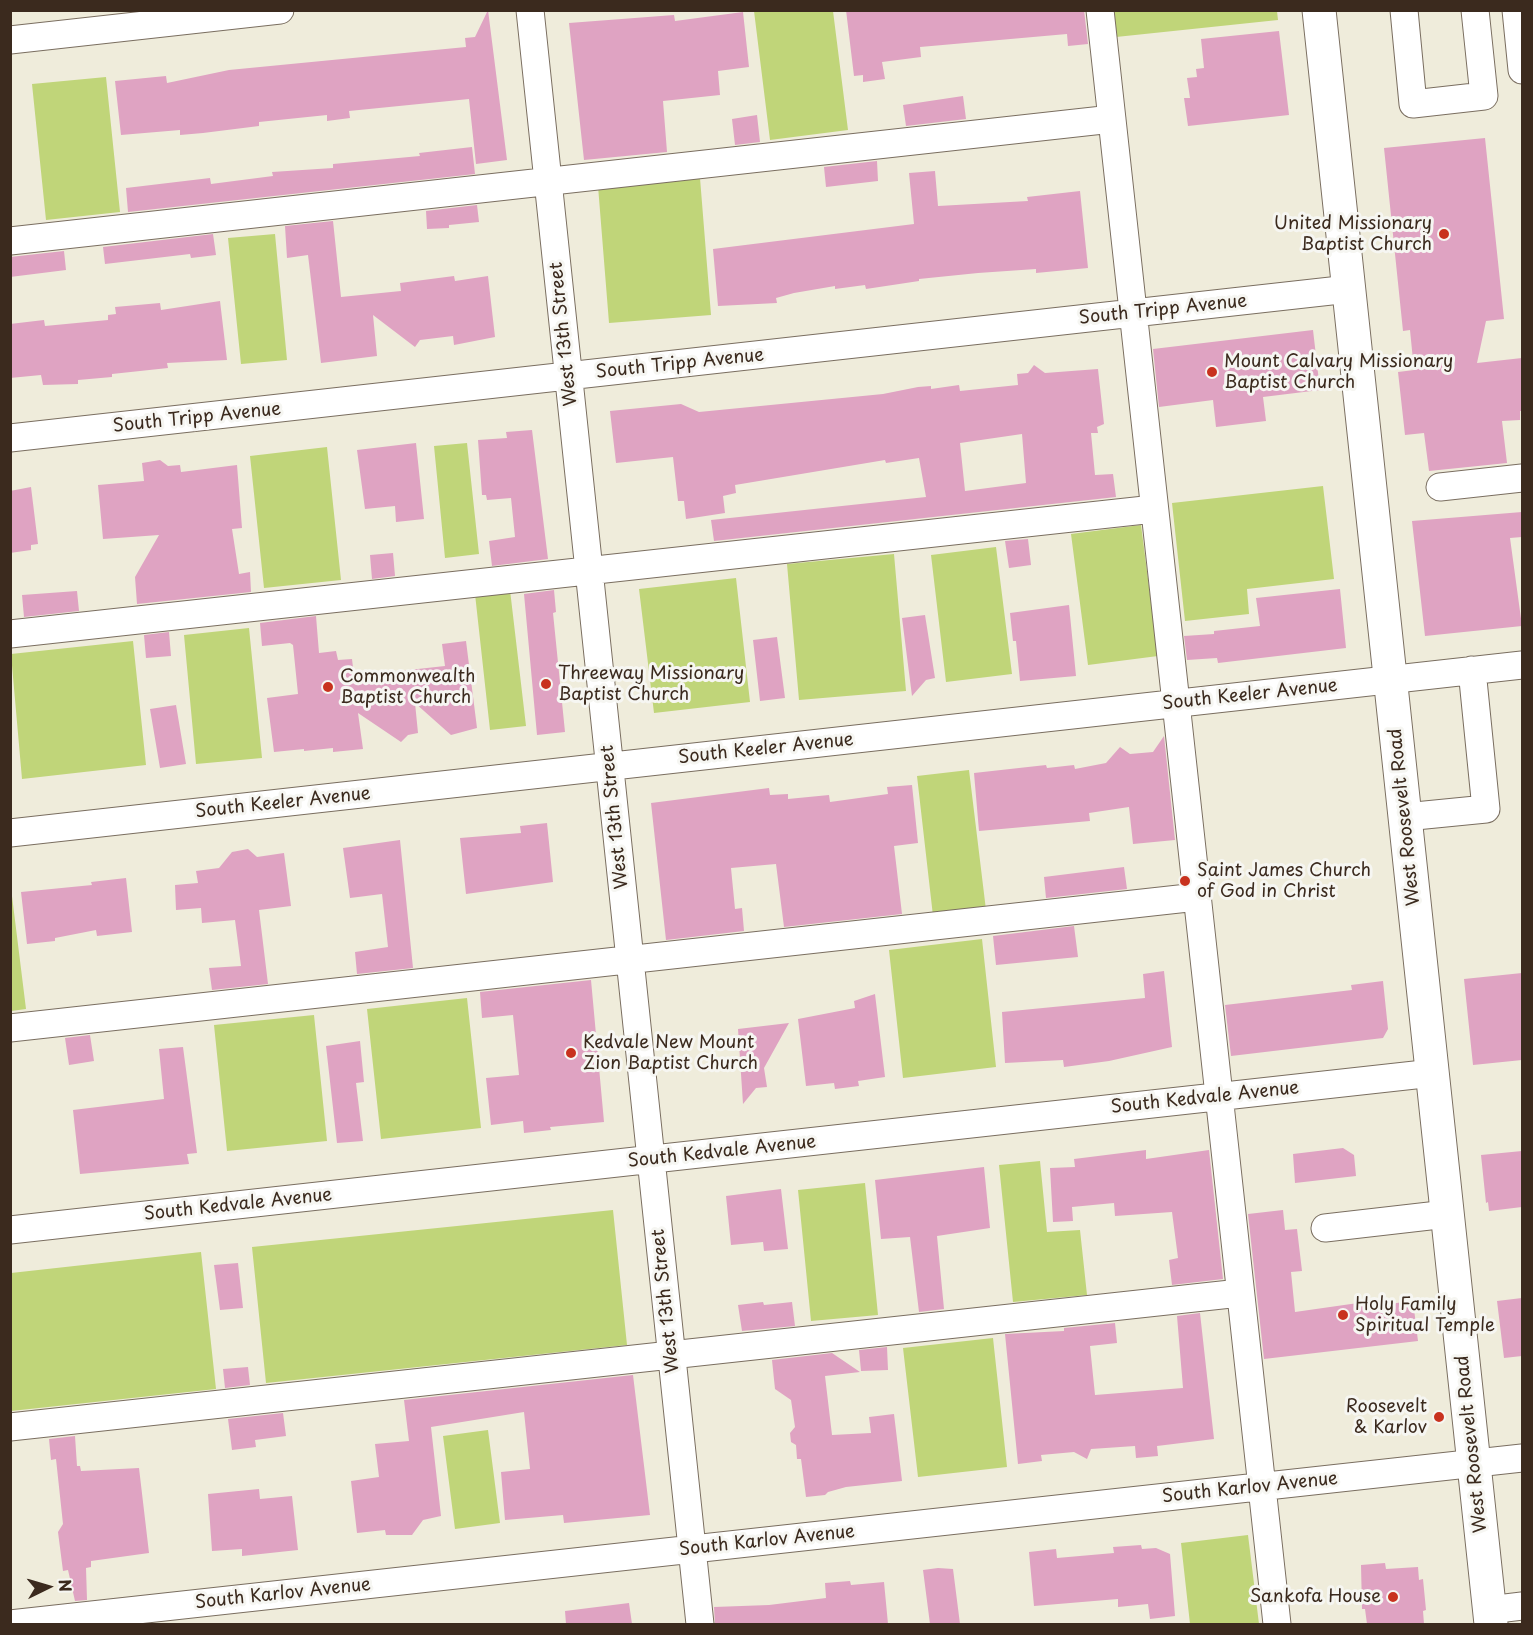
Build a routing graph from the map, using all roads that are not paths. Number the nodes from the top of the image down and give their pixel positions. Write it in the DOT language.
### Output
graph roads {
  1 [pos="280,10"];
  2 [pos="530,10"];
  3 [pos="1100,10"];
  4 [pos="1319,10"];
  5 [pos="1404,10"];
  6 [pos="1475,10"];
  7 [pos="1516,10"];
  8 [pos="10,40"];
  9 [pos="1522,70"];
  10 [pos="1112,119"];
  11 [pos="548,181"];
  12 [pos="10,241"];
  13 [pos="1349,289"];
  14 [pos="1133,313"];
  15 [pos="569,376"];
  16 [pos="10,438"];
  17 [pos="1522,478"];
  18 [pos="1440,487"];
  19 [pos="1154,509"];
  20 [pos="589,570"];
  21 [pos="10,634"];
  22 [pos="1522,664"];
  23 [pos="1472,670"];
  24 [pos="1390,679"];
  25 [pos="1176,703"];
  26 [pos="610,766"];
  27 [pos="1405,817"];
  28 [pos="10,833"];
  29 [pos="1197,897"];
  30 [pos="630,959"];
  31 [pos="10,1028"];
  32 [pos="1432,1073"];
  33 [pos="1219,1097"];
  34 [pos="652,1159"];
  35 [pos="1448,1214"];
  36 [pos="1325,1228"];
  37 [pos="10,1230"];
  38 [pos="1240,1293"];
  39 [pos="672,1355"];
  40 [pos="10,1427"];
  41 [pos="1522,1458"];
  42 [pos="1474,1463"];
  43 [pos="1262,1487"];
  44 [pos="693,1550"];
  45 [pos="1522,1606"];
  46 [pos="1490,1617"];
  47 [pos="10,1624"];
  48 [pos="700,1624"];
  49 [pos="1277,1624"];
  1 -- 8 [label="street"];
  2 -- 11 [label="street, West 13th Street"];
  3 -- 10 [label="street"];
  4 -- 13 [label="main road, West Roosevelt Road"];
  5 -- 6 [label="street"];
  7 -- 9 [label="street"];
  10 -- 11 [label="street"];
  10 -- 14 [label="street"];
  11 -- 12 [label="street"];
  11 -- 15 [label="street, West 13th Street"];
  13 -- 14 [label="street, South Tripp Avenue"];
  13 -- 24 [label="main road, West Roosevelt Road"];
  14 -- 15 [label="street, South Tripp Avenue"];
  14 -- 19 [label="street"];
  15 -- 16 [label="street, South Tripp Avenue"];
  15 -- 20 [label="street, West 13th Street"];
  17 -- 18 [label="street"];
  19 -- 20 [label="street"];
  19 -- 25 [label="street"];
  20 -- 21 [label="street"];
  20 -- 26 [label="street, West 13th Street"];
  22 -- 23 [label="street, South Keeler Avenue"];
  23 -- 24 [label="street, South Keeler Avenue"];
  23 -- 27 [label="street"];
  24 -- 25 [label="street, South Keeler Avenue"];
  24 -- 27 [label="main road, West Roosevelt Road"];
  25 -- 26 [label="street, South Keeler Avenue"];
  25 -- 29 [label="street"];
  26 -- 28 [label="street, South Keeler Avenue"];
  26 -- 30 [label="street, West 13th Street"];
  27 -- 32 [label="main road, West Roosevelt Road"];
  29 -- 30 [label="street"];
  29 -- 33 [label="street"];
  30 -- 31 [label="street"];
  30 -- 34 [label="street, West 13th Street"];
  32 -- 33 [label="street, South Kedvale Avenue"];
  32 -- 35 [label="main road, West Roosevelt Road"];
  33 -- 34 [label="street, South Kedvale Avenue"];
  33 -- 38 [label="street"];
  34 -- 37 [label="street, South Kedvale Avenue"];
  34 -- 39 [label="street, West 13th Street"];
  35 -- 36 [label="street"];
  35 -- 42 [label="main road, West Roosevelt Road"];
  38 -- 39 [label="street"];
  38 -- 43 [label="street"];
  39 -- 40 [label="street"];
  39 -- 44 [label="street, West 13th Street"];
  41 -- 42 [label="street, South Karlov Avenue"];
  42 -- 43 [label="street, South Karlov Avenue"];
  42 -- 46 [label="main road, West Roosevelt Road"];
  43 -- 44 [label="street, South Karlov Avenue"];
  43 -- 49 [label="street"];
  44 -- 47 [label="street, South Karlov Avenue"];
  44 -- 48 [label="street, West 13th Street"];
  45 -- 46 [label="street"];
}
